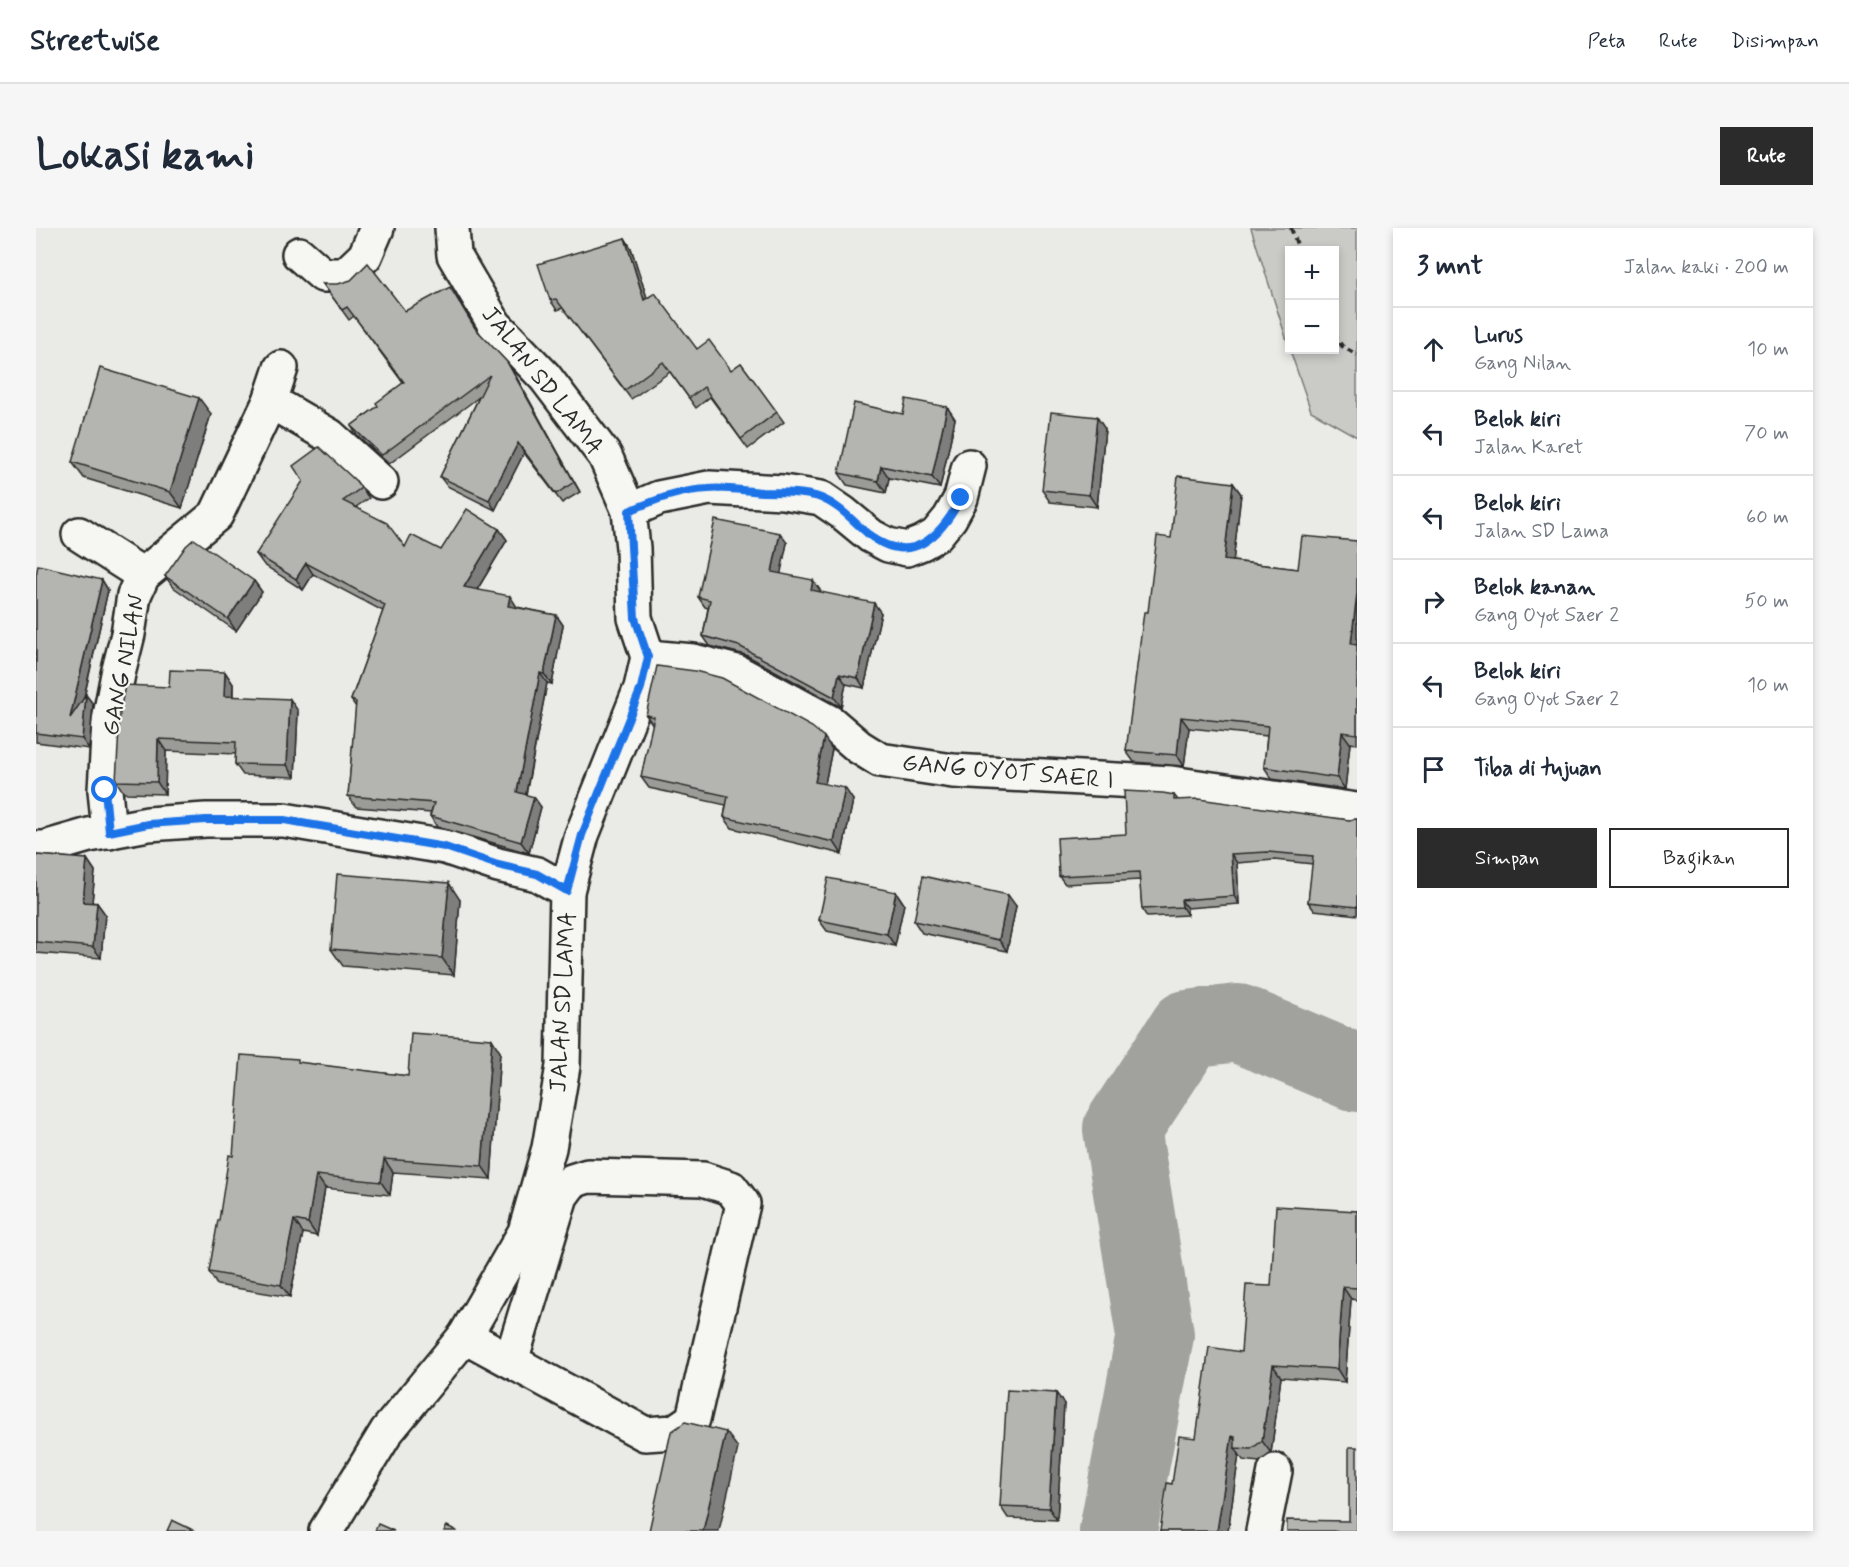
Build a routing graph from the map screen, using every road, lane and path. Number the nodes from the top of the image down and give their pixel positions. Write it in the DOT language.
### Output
graph roads {
  1 [pos="376,228"];
  2 [pos="452,228"];
  3 [pos="1291,228"];
  4 [pos="1298,246"];
  5 [pos="299,254"];
  6 [pos="1339,341"];
  7 [pos="1357,356"];
  8 [pos="281,368"];
  9 [pos="270,401"];
  10 [pos="969,466"];
  11 [pos="381,482"];
  12 [pos="629,511"];
  13 [pos="79,534"];
  14 [pos="143,575"];
  15 [pos="648,657"];
  16 [pos="1357,810"];
  17 [pos="109,832"];
  18 [pos="36,848"];
  19 [pos="567,891"];
  20 [pos="465,1336"];
  21 [pos="511,1361"];
  22 [pos="1275,1471"];
  23 [pos="326,1531"];
  24 [pos="1263,1531"];
  1 -- 5 [label="street"];
  2 -- 12 [label="street, JALAN SD LAMA"];
  3 -- 4 [label="path"];
  6 -- 7 [label="path"];
  8 -- 9 [label="street, GANG NILAN"];
  9 -- 11 [label="street"];
  9 -- 14 [label="street, GANG NILAN"];
  10 -- 12 [label="street"];
  12 -- 15 [label="street, JALAN SD LAMA"];
  13 -- 14 [label="street"];
  14 -- 17 [label="street, GANG NILAN"];
  15 -- 16 [label="street, GANG OYOT SAER I"];
  15 -- 19 [label="street, JALAN SD LAMA"];
  17 -- 18 [label="street"];
  17 -- 19 [label="street"];
  19 -- 20 [label="street, JALAN SD LAMA"];
  20 -- 21 [label="street"];
  20 -- 23 [label="street, JALAN SD LAMA"];
  21 -- 21 [label="street"];
  22 -- 24 [label="street"];
}
